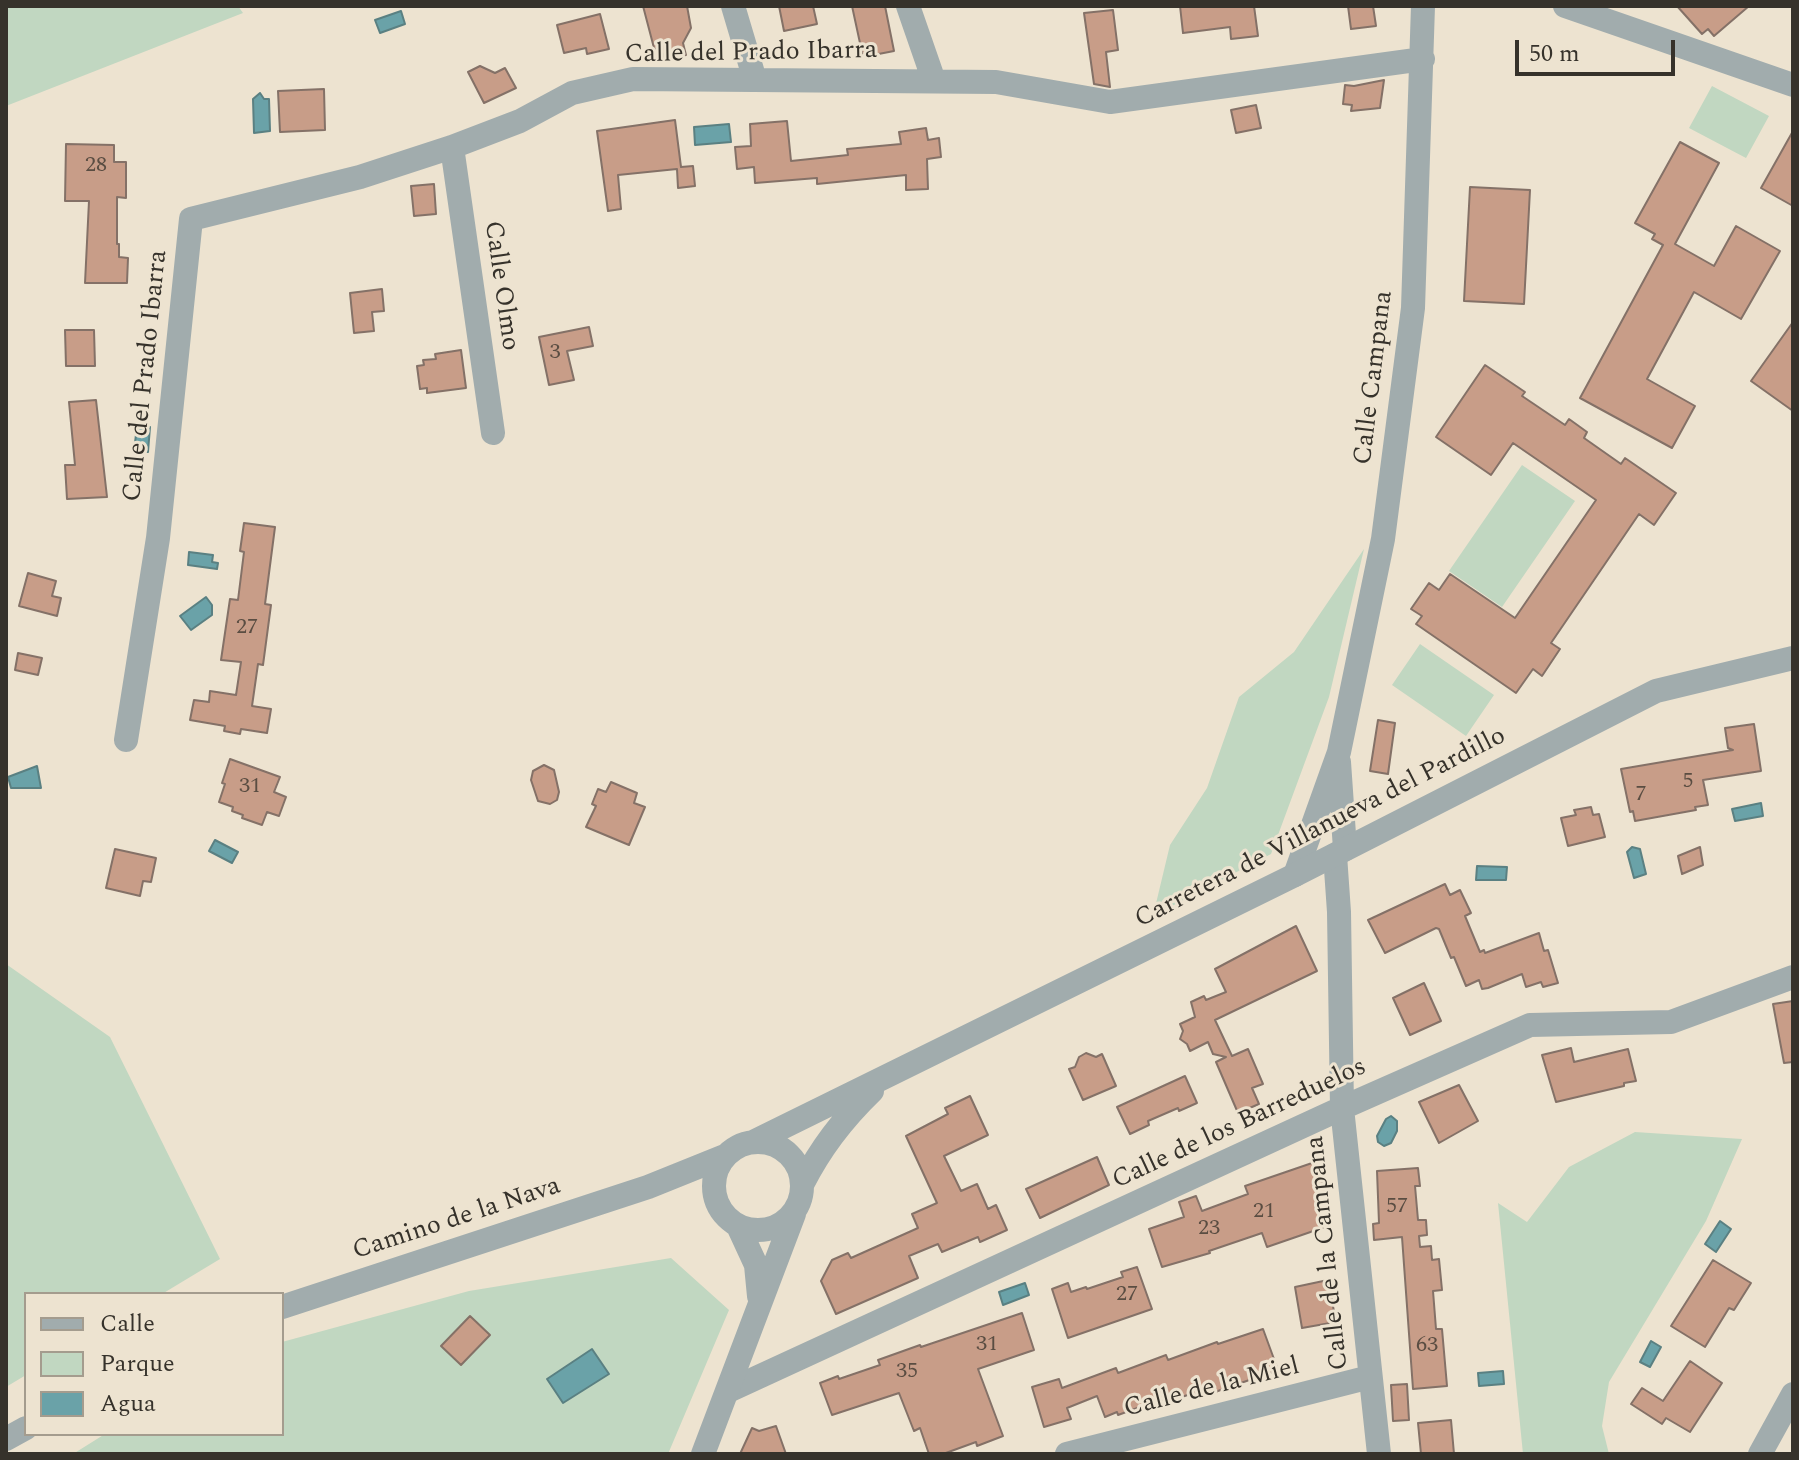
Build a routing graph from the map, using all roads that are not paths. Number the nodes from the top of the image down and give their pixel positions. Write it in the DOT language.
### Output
graph roads {
  1 [pos="733,6"];
  2 [pos="908,6"];
  3 [pos="1423,6"];
  4 [pos="1565,6"];
  5 [pos="1609,13"];
  6 [pos="1423,59"];
  7 [pos="755,80"];
  8 [pos="934,81"];
  9 [pos="1793,85"];
  10 [pos="452,147"];
  11 [pos="493,433"];
  12 [pos="1793,658"];
  13 [pos="126,740"];
  14 [pos="1339,752"];
  15 [pos="1340,852"];
  16 [pos="1295,875"];
  17 [pos="1793,977"];
  18 [pos="885,1078"];
  19 [pos="1342,1108"];
  20 [pos="753,1142"];
  21 [pos="725,1156"];
  22 [pos="803,1183"];
  23 [pos="648,1187"];
  24 [pos="717,1202"];
  25 [pos="795,1212"];
  26 [pos="738,1226"];
  27 [pos="759,1303"];
  28 [pos="284,1306"];
  29 [pos="1370,1377"];
  30 [pos="728,1391"];
  31 [pos="1793,1394"];
  32 [pos="24,1429"];
  33 [pos="6,1439"];
  34 [pos="703,1454"];
  35 [pos="1067,1454"];
  36 [pos="1379,1454"];
  37 [pos="1760,1454"];
  1 -- 7 [label="street"];
  2 -- 8 [label="street"];
  3 -- 6 [label="street, Calle Campana"];
  4 -- 5 [label="street"];
  5 -- 9 [label="street"];
  6 -- 8 [label="street, Calle del Prado Ibarra"];
  6 -- 14 [label="street, Calle Campana"];
  7 -- 8 [label="street, Calle del Prado Ibarra"];
  7 -- 10 [label="street, Calle del Prado Ibarra"];
  10 -- 11 [label="street, Calle Olmo"];
  10 -- 13 [label="street, Calle del Prado Ibarra"];
  12 -- 15 [label="street, Carretera de Villanueva del Pardillo"];
  14 -- 15 [label="street, Calle de la Campana"];
  14 -- 16 [label="street"];
  15 -- 16 [label="street, Carretera de Villanueva del Pardillo"];
  15 -- 19 [label="street, Calle de la Campana"];
  16 -- 18 [label="street, Carretera de Villanueva del Pardillo"];
  17 -- 19 [label="street, Calle de los Barreduelos"];
  18 -- 20 [label="street, Carretera de Villanueva del Pardillo"];
  18 -- 22 [label="street, Carretera de Villanueva del Pardillo"];
  19 -- 29 [label="street, Calle de la Campana"];
  19 -- 30 [label="street, Calle de los Barreduelos"];
  20 -- 21 [label="street"];
  20 -- 22 [label="street"];
  21 -- 23 [label="street, Camino de la Nava"];
  21 -- 24 [label="street"];
  22 -- 25 [label="street"];
  23 -- 24 [label="street, Camino de la Nava"];
  23 -- 28 [label="street, Camino de la Nava"];
  24 -- 26 [label="street"];
  25 -- 26 [label="street"];
  25 -- 27 [label="street"];
  26 -- 27 [label="street"];
  27 -- 30 [label="street"];
  29 -- 35 [label="street, Calle de la Miel"];
  29 -- 36 [label="street, Calle de la Campana"];
  30 -- 34 [label="street"];
  31 -- 37 [label="street"];
  32 -- 33 [label="street"];
}
